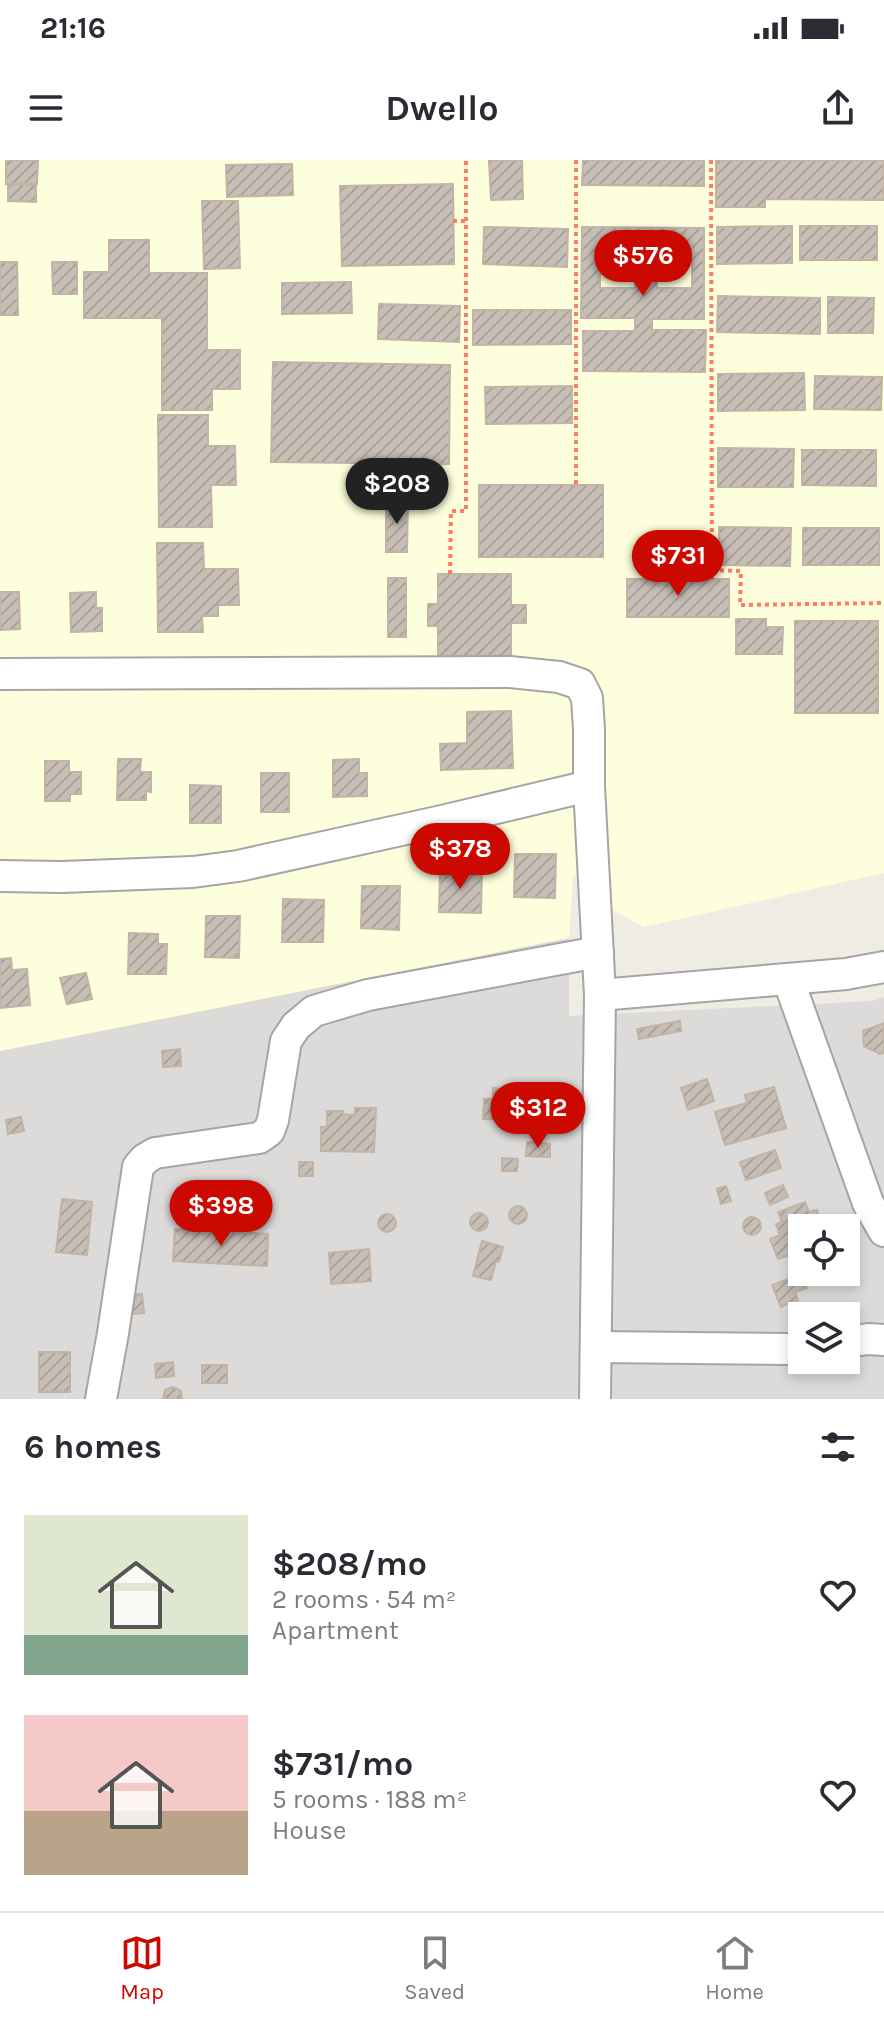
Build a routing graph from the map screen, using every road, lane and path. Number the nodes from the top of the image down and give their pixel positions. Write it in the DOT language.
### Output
graph roads {
  1 [pos="466,160"];
  2 [pos="576,160"];
  3 [pos="711,160"];
  4 [pos="453,221"];
  5 [pos="466,221"];
  6 [pos="576,485"];
  7 [pos="712,570"];
  8 [pos="450,574"];
  9 [pos="712,579"];
  10 [pos="884,603"];
  11 [pos="0,674"];
  12 [pos="589,786"];
  13 [pos="0,876"];
  14 [pos="598,952"];
  15 [pos="884,967"];
  16 [pos="788,979"];
  17 [pos="600,995"];
  18 [pos="884,1231"];
  19 [pos="860,1340"];
  20 [pos="884,1340"];
  21 [pos="596,1347"];
  22 [pos="788,1348"];
  23 [pos="101,1399"];
  24 [pos="595,1399"];
  1 -- 5 [label="path"];
  2 -- 6 [label="path"];
  3 -- 7 [label="path"];
  4 -- 5 [label="path"];
  5 -- 8 [label="path"];
  7 -- 9 [label="path"];
  7 -- 10 [label="path"];
  11 -- 12 [label="street"];
  12 -- 13 [label="street"];
  12 -- 14 [label="street"];
  14 -- 17 [label="street"];
  14 -- 23 [label="street"];
  15 -- 16 [label="street"];
  16 -- 17 [label="street"];
  16 -- 18 [label="street"];
  17 -- 21 [label="street"];
  19 -- 20 [label="street"];
  21 -- 22 [label="street"];
  21 -- 24 [label="street"];
}
